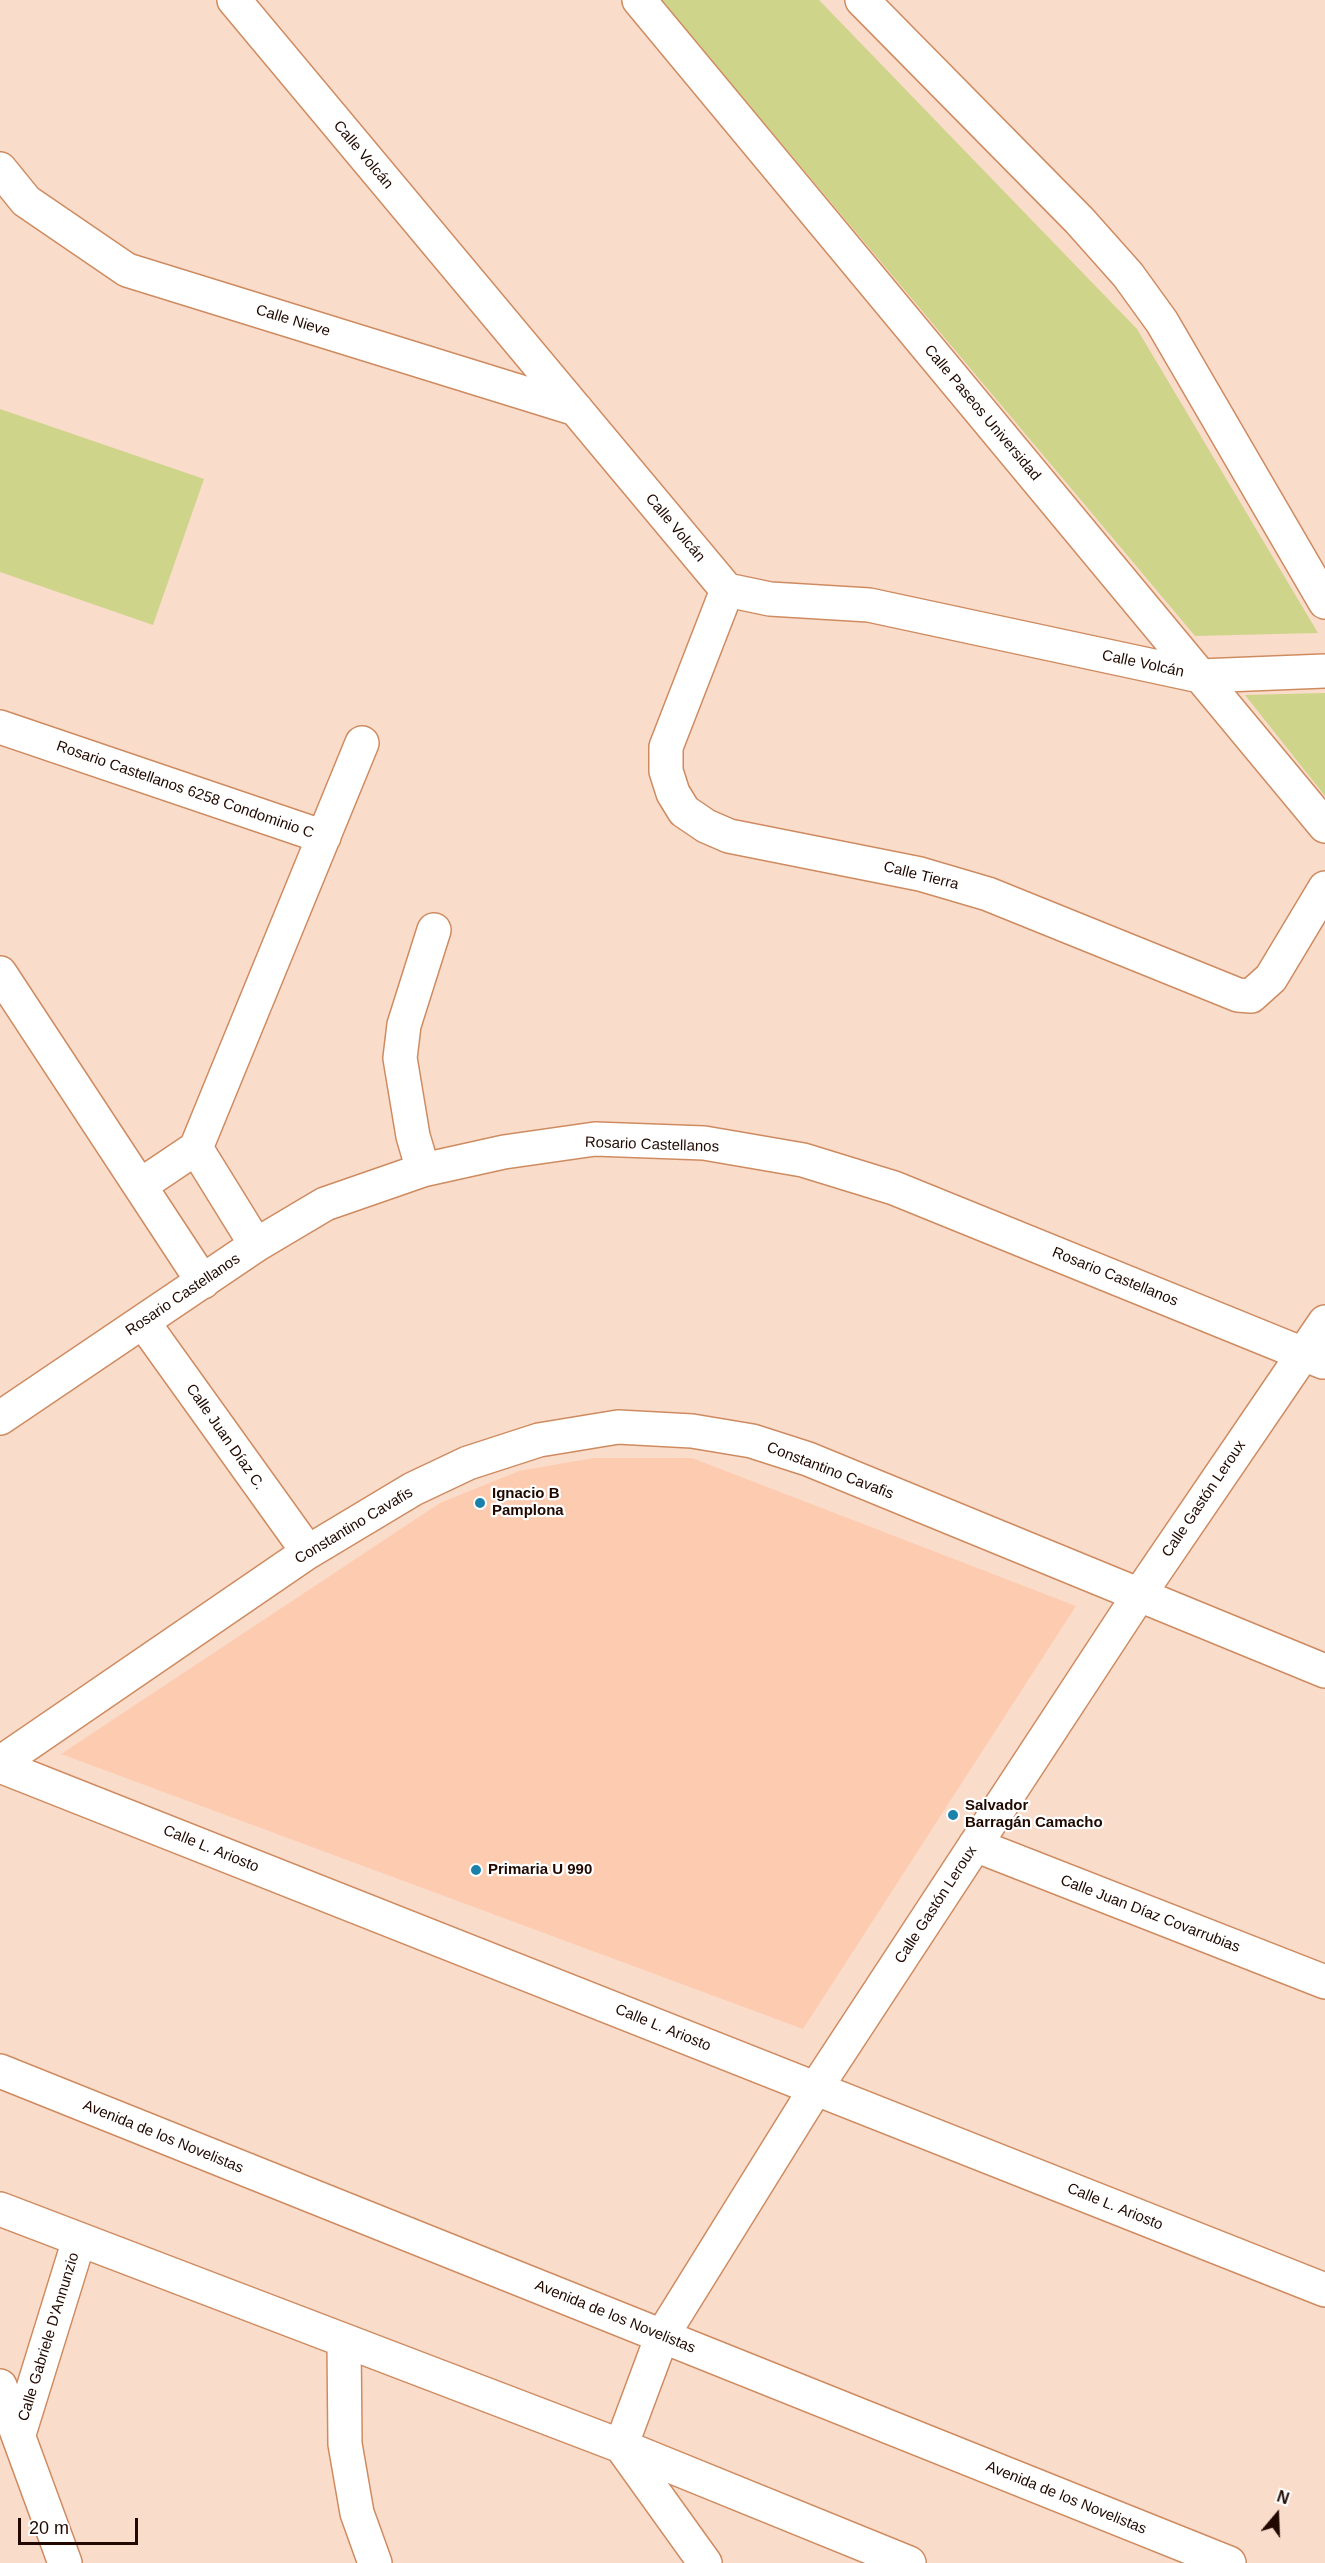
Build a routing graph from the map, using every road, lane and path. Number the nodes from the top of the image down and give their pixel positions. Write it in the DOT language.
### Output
graph roads {
  1 [pos="234,0"];
  2 [pos="639,0"];
  3 [pos="862,0"];
  4 [pos="0,169"];
  5 [pos="576,409"];
  6 [pos="728,590"];
  7 [pos="1325,602"];
  8 [pos="1325,671"];
  9 [pos="1200,675"];
  10 [pos="0,727"];
  11 [pos="362,743"];
  12 [pos="1325,826"];
  13 [pos="324,837"];
  14 [pos="1325,888"];
  15 [pos="434,930"];
  16 [pos="0,973"];
  17 [pos="196,1148"];
  18 [pos="423,1170"];
  19 [pos="141,1185"];
  20 [pos="256,1245"];
  21 [pos="203,1282"];
  22 [pos="143,1322"];
  23 [pos="1325,1322"];
  24 [pos="1314,1358"];
  25 [pos="3,1411"];
  26 [pos="308,1552"];
  27 [pos="1139,1595"];
  28 [pos="1325,1671"];
  29 [pos="0,1765"];
  30 [pos="975,1845"];
  31 [pos="1325,1983"];
  32 [pos="0,2071"];
  33 [pos="816,2088"];
  34 [pos="0,2209"];
  35 [pos="79,2240"];
  36 [pos="1325,2290"];
  37 [pos="662,2336"];
  38 [pos="344,2342"];
  39 [pos="0,2386"];
  40 [pos="19,2434"];
  41 [pos="621,2446"];
  42 [pos="64,2563"];
  43 [pos="375,2563"];
  44 [pos="705,2563"];
  45 [pos="909,2563"];
  46 [pos="1229,2563"];
  1 -- 5 [label="street, Calle Volcán"];
  2 -- 9 [label="street, Calle Paseos Universidad"];
  3 -- 7 [label="street"];
  4 -- 5 [label="street, Calle Nieve"];
  5 -- 6 [label="street, Calle Volcán"];
  6 -- 9 [label="street, Calle Volcán"];
  6 -- 14 [label="street, Calle Tierra"];
  8 -- 9 [label="street, Calle Volcán"];
  9 -- 12 [label="street, Calle Paseos Universidad"];
  10 -- 13 [label="street, Rosario Castellanos 6258 Condominio C"];
  11 -- 13 [label="street"];
  13 -- 17 [label="street, Rosario Castellanos 6258 Condominio C"];
  15 -- 18 [label="street"];
  16 -- 19 [label="street"];
  17 -- 19 [label="street"];
  17 -- 20 [label="street"];
  18 -- 20 [label="street, Rosario Castellanos"];
  18 -- 24 [label="street, Rosario Castellanos"];
  19 -- 21 [label="street"];
  20 -- 21 [label="street, Rosario Castellanos"];
  21 -- 22 [label="street, Rosario Castellanos"];
  22 -- 25 [label="street, Rosario Castellanos"];
  22 -- 26 [label="street, Calle Juan Díaz C."];
  23 -- 24 [label="street, Calle Gastón Leroux"];
  24 -- 27 [label="street, Calle Gastón Leroux"];
  26 -- 27 [label="street, Constantino Cavafis"];
  26 -- 29 [label="street, Constantino Cavafis"];
  27 -- 28 [label="street, Constantino Cavafis"];
  27 -- 30 [label="street, Calle Gastón Leroux"];
  29 -- 33 [label="street, Calle L. Ariosto"];
  30 -- 31 [label="street, Calle Juan Díaz Covarrubias"];
  30 -- 33 [label="street, Calle Gastón Leroux"];
  32 -- 37 [label="street, Avenida de los Novelistas"];
  33 -- 36 [label="street, Calle L. Ariosto"];
  33 -- 37 [label="street, Calle Gastón Leroux"];
  34 -- 35 [label="street"];
  35 -- 38 [label="street"];
  35 -- 40 [label="street, Calle Gabriele D'Annunzio"];
  37 -- 41 [label="street, Calle Gastón Leroux"];
  37 -- 46 [label="street, Avenida de los Novelistas"];
  38 -- 41 [label="street"];
  38 -- 43 [label="street"];
  39 -- 40 [label="street, Calle Gabriele D'Annunzio"];
  40 -- 42 [label="street, Calle Gabriele D'Annunzio"];
  41 -- 44 [label="street"];
  41 -- 45 [label="street"];
}
